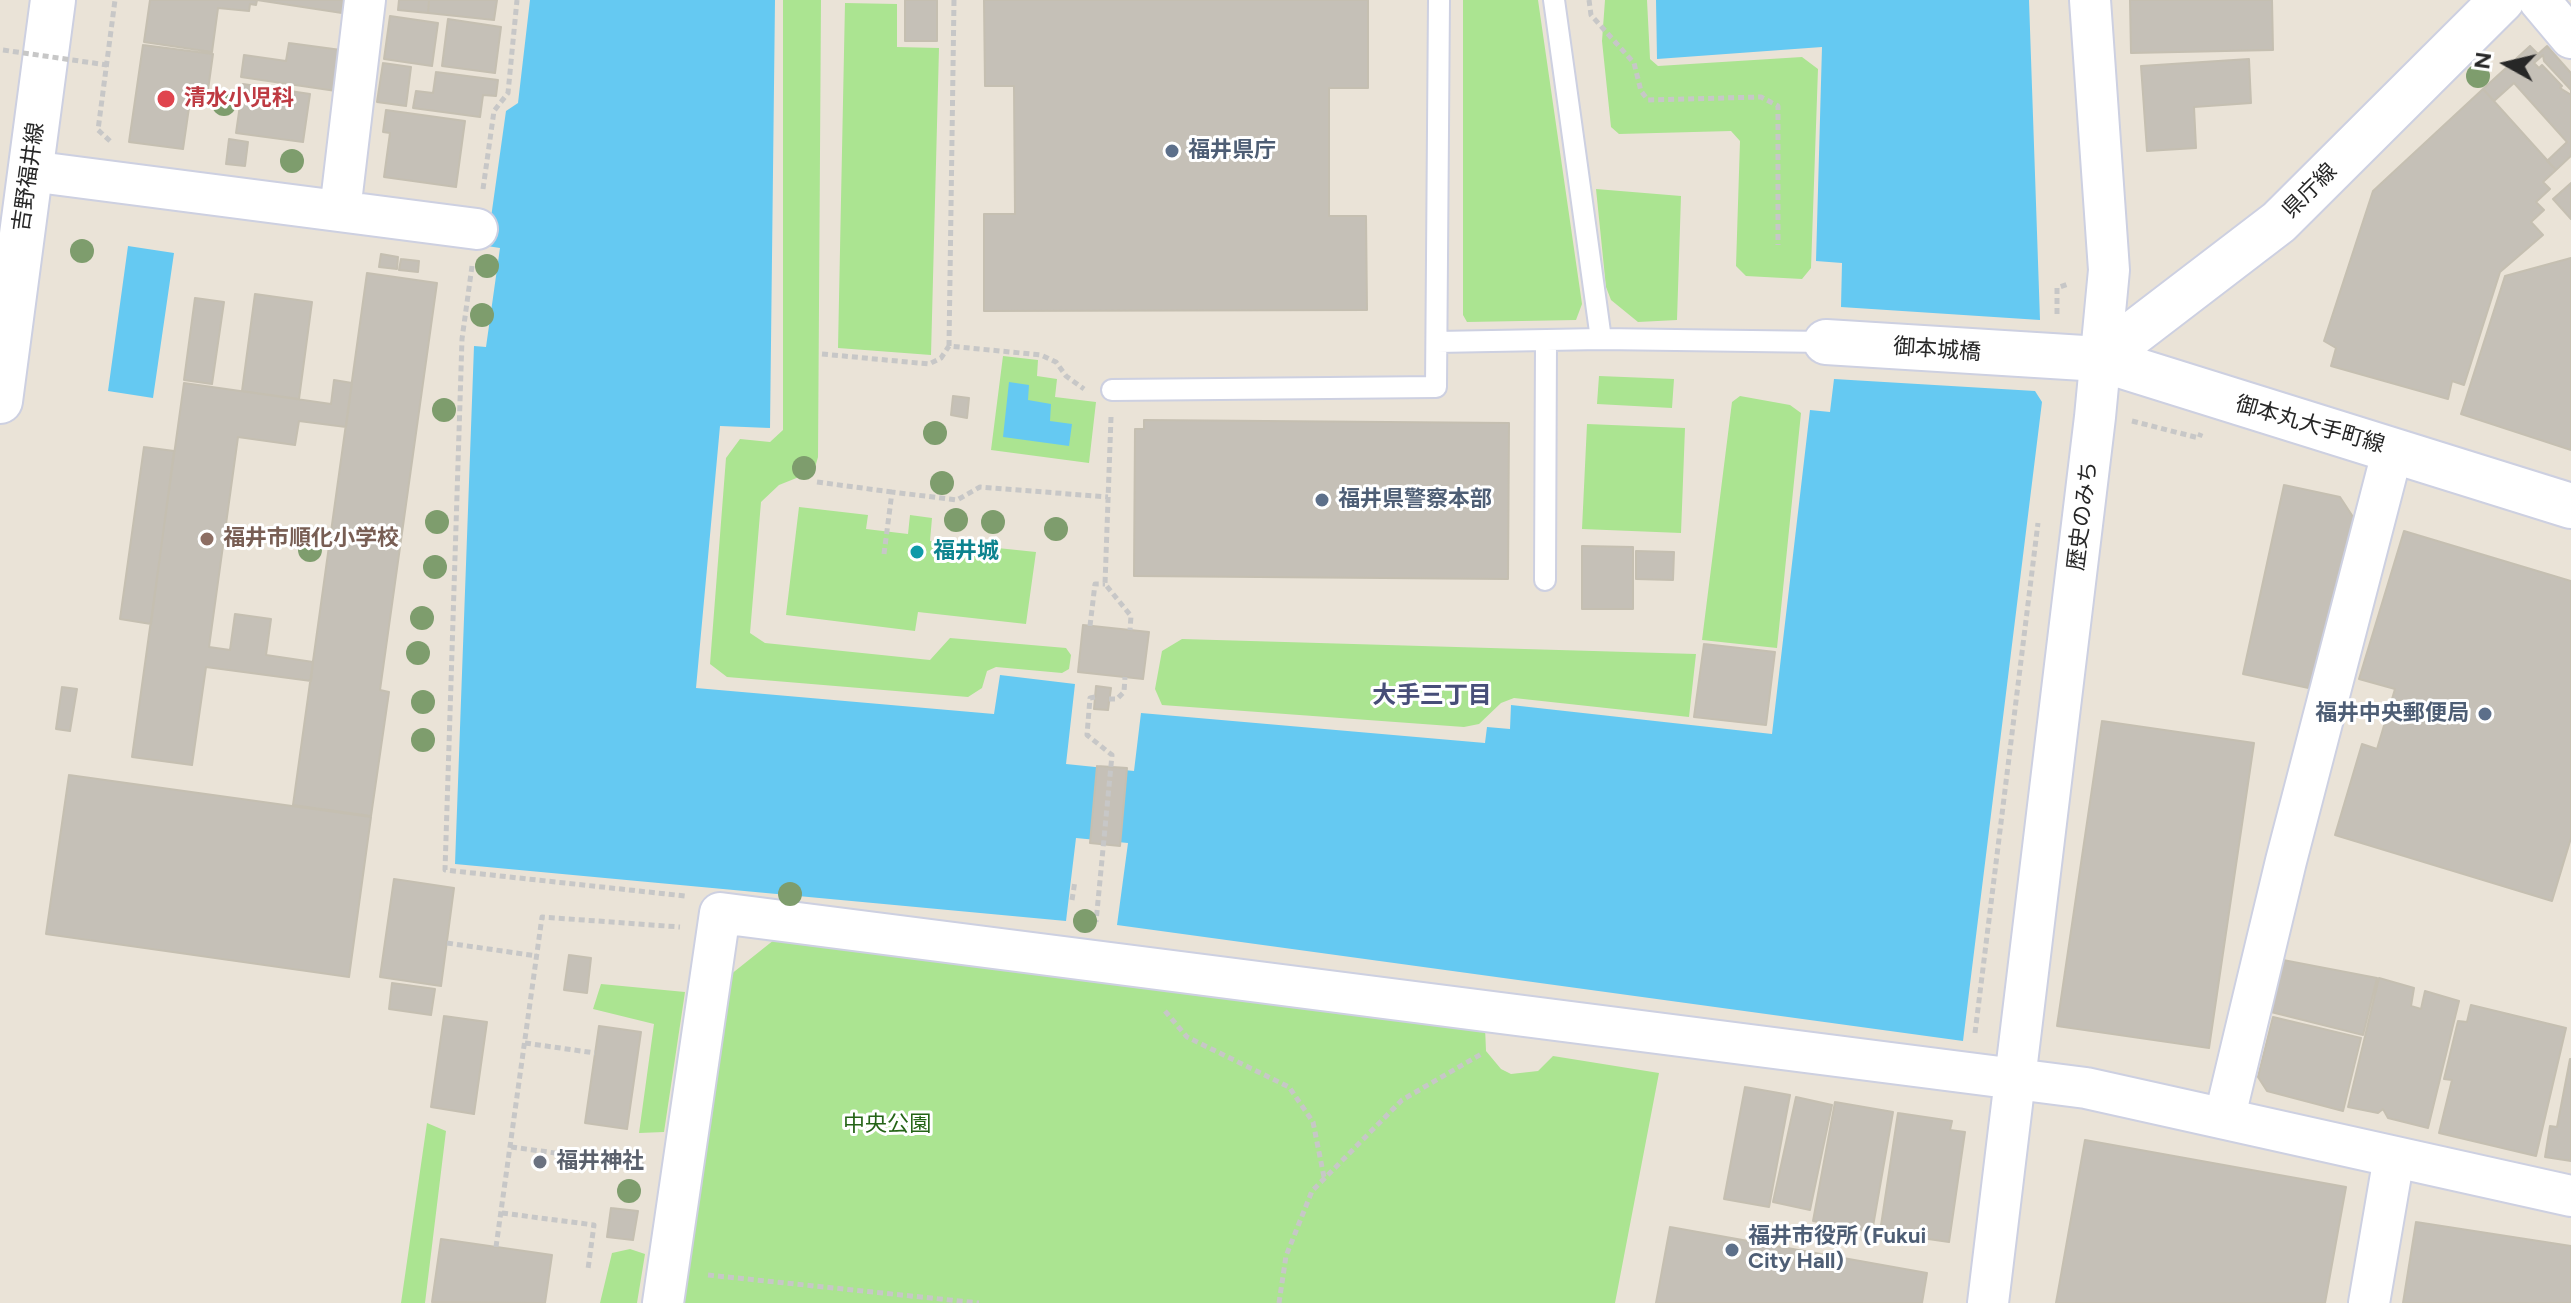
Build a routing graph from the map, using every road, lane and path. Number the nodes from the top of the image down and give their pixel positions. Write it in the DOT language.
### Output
graph roads {
  1 [pos="53,0"];
  2 [pos="115,0"];
  3 [pos="365,0"];
  4 [pos="517,0"];
  5 [pos="954,0"];
  6 [pos="1439,0"];
  7 [pos="1554,0"];
  8 [pos="1589,0"];
  9 [pos="2090,0"];
  10 [pos="2502,0"];
  11 [pos="2539,0"];
  12 [pos="2571,38"];
  13 [pos="3,50"];
  14 [pos="107,65"];
  15 [pos="111,142"];
  16 [pos="30,171"];
  17 [pos="340,211"];
  18 [pos="12,219"];
  19 [pos="477,229"];
  20 [pos="1778,245"];
  21 [pos="2109,270"];
  22 [pos="1601,339"];
  23 [pos="1437,342"];
  24 [pos="1546,342"];
  25 [pos="1826,342"];
  26 [pos="949,346"];
  27 [pos="822,354"];
  28 [pos="2052,358"];
  29 [pos="2100,359"];
  30 [pos="1112,390"];
  31 [pos="0,401"];
  32 [pos="2393,449"];
  33 [pos="817,482"];
  34 [pos="892,492"];
  35 [pos="1108,497"];
  36 [pos="2571,506"];
  37 [pos="2040,508"];
  38 [pos="884,554"];
  39 [pos="1545,580"];
  40 [pos="1105,584"];
  41 [pos="1090,626"];
  42 [pos="1130,630"];
  43 [pos="1125,677"];
  44 [pos="1095,697"];
  45 [pos="1109,699"];
  46 [pos="1075,881"];
  47 [pos="692,897"];
  48 [pos="1072,900"];
  49 [pos="718,929"];
  50 [pos="447,943"];
  51 [pos="537,956"];
  52 [pos="1091,958"];
  53 [pos="1151,967"];
  54 [pos="1518,1016"];
  55 [pos="1974,1040"];
  56 [pos="525,1043"];
  57 [pos="595,1053"];
  58 [pos="2015,1079"];
  59 [pos="2225,1116"];
  60 [pos="511,1147"];
  61 [pos="2394,1157"];
  62 [pos="682,1170"];
  63 [pos="1325,1178"];
  64 [pos="2571,1196"];
  65 [pos="502,1213"];
  66 [pos="496,1247"];
  67 [pos="588,1269"];
  68 [pos="665,1287"];
  69 [pos="979,1303"];
  70 [pos="1279,1303"];
  71 [pos="1988,1303"];
  72 [pos="2369,1303"];
  1 -- 16 [label="main road, 吉野福井線"];
  2 -- 14 [label="path"];
  3 -- 17 [label="street"];
  4 -- 19 [label="path"];
  5 -- 26 [label="path"];
  6 -- 23 [label="lane"];
  7 -- 22 [label="lane"];
  8 -- 20 [label="path"];
  9 -- 21 [label="street, 歴史のみち"];
  10 -- 29 [label="main road, 県庁線"];
  11 -- 12 [label="street"];
  13 -- 14 [label="path, bridge"];
  14 -- 15 [label="path"];
  16 -- 17 [label="street"];
  16 -- 18 [label="main road, 吉野福井線"];
  17 -- 19 [label="street"];
  18 -- 31 [label="main road, 吉野福井線"];
  19 -- 47 [label="path"];
  21 -- 28 [label="path"];
  21 -- 29 [label="street, 歴史のみち"];
  22 -- 24 [label="lane"];
  22 -- 25 [label="lane"];
  23 -- 24 [label="lane"];
  23 -- 30 [label="lane"];
  24 -- 39 [label="lane"];
  25 -- 28 [label="main road, 御本城橋"];
  26 -- 27 [label="path"];
  26 -- 30 [label="path"];
  28 -- 29 [label="main road, 御本丸大手町線"];
  29 -- 32 [label="main road, 御本丸大手町線"];
  29 -- 58 [label="street, 歴史のみち"];
  30 -- 35 [label="path"];
  32 -- 36 [label="main road, 御本丸大手町線"];
  32 -- 59 [label="street"];
  33 -- 34 [label="path"];
  34 -- 35 [label="path"];
  34 -- 38 [label="path"];
  35 -- 40 [label="path"];
  37 -- 55 [label="path"];
  40 -- 41 [label="path"];
  40 -- 42 [label="path"];
  43 -- 45 [label="path"];
  44 -- 52 [label="path"];
  46 -- 48 [label="path"];
  49 -- 51 [label="path"];
  49 -- 52 [label="street"];
  49 -- 62 [label="street"];
  50 -- 51 [label="path"];
  51 -- 56 [label="path"];
  52 -- 53 [label="street"];
  53 -- 54 [label="street"];
  53 -- 63 [label="path"];
  54 -- 58 [label="street"];
  54 -- 63 [label="path"];
  56 -- 57 [label="path"];
  56 -- 60 [label="path"];
  58 -- 59 [label="street"];
  58 -- 71 [label="street, 歴史のみち"];
  59 -- 61 [label="street"];
  60 -- 62 [label="path"];
  60 -- 65 [label="path"];
  61 -- 64 [label="street"];
  61 -- 72 [label="street"];
  62 -- 68 [label="street"];
  63 -- 70 [label="path"];
  65 -- 66 [label="path"];
  65 -- 67 [label="path"];
  68 -- 69 [label="path"];
}
